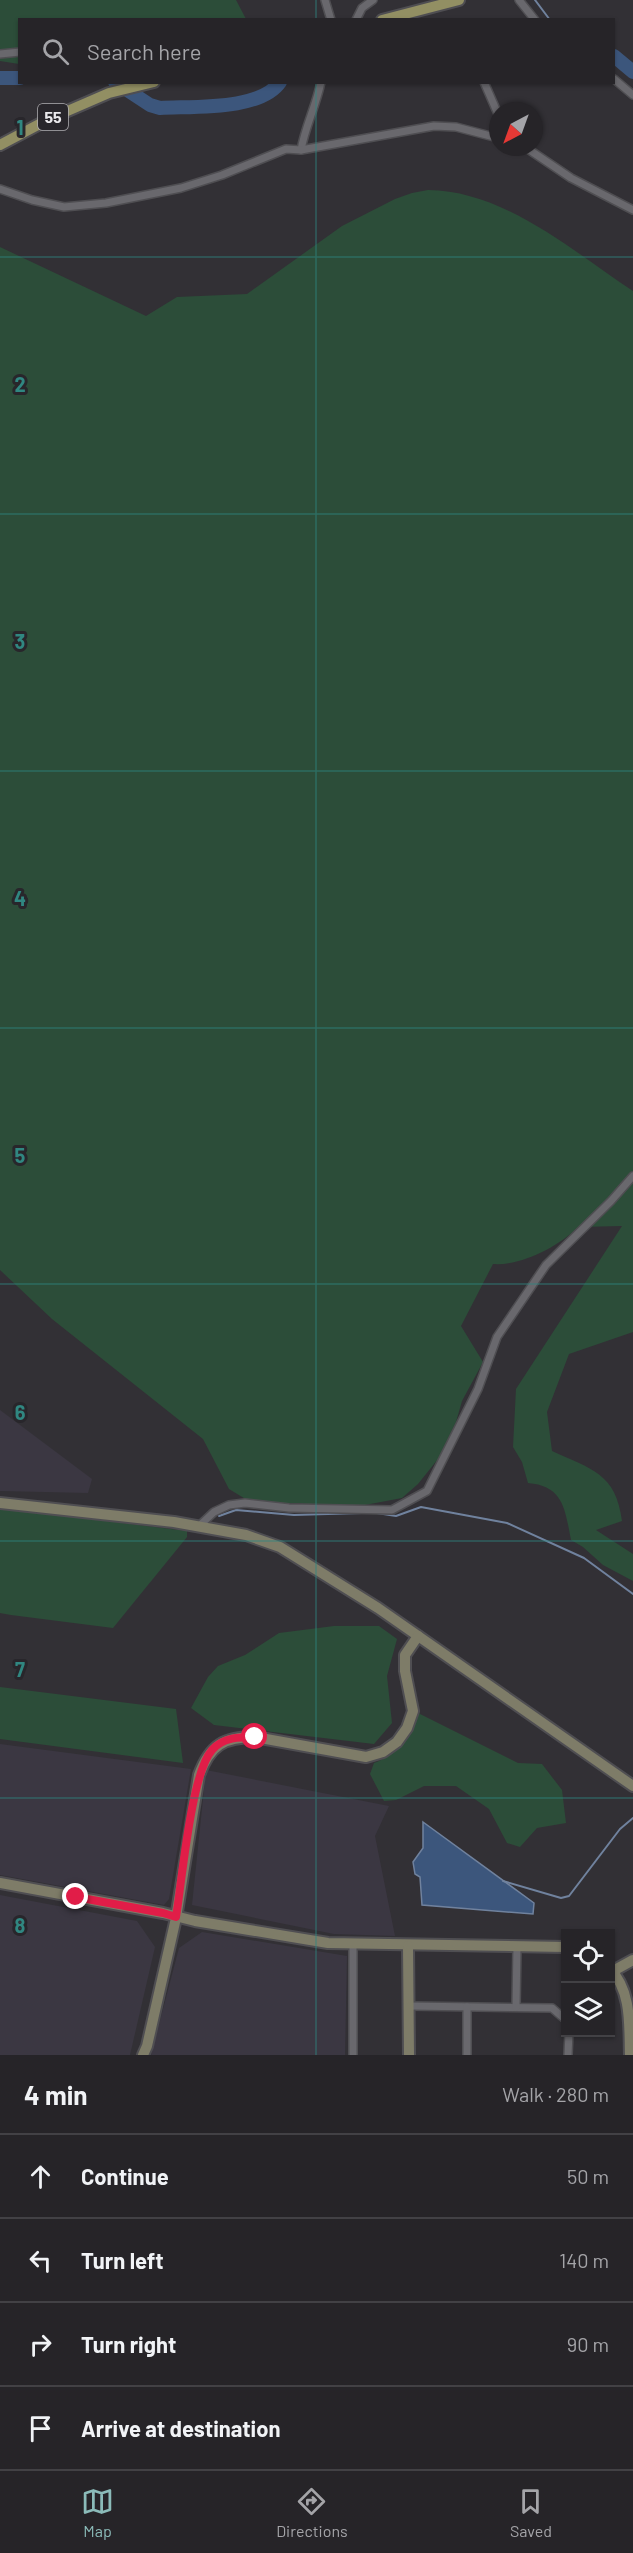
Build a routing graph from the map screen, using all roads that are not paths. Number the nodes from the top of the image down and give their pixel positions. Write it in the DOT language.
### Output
graph roads {
  1 [pos="325,0"];
  2 [pos="373,0"];
  3 [pos="459,0"];
  4 [pos="519,0"];
  5 [pos="330,18"];
  6 [pos="357,18"];
  7 [pos="390,18"];
  8 [pos="533,18"];
  9 [pos="18,52"];
  10 [pos="0,54"];
  11 [pos="615,80"];
  12 [pos="148,84"];
  13 [pos="321,84"];
  14 [pos="485,84"];
  15 [pos="633,95"];
  16 [pos="493,102"];
  17 [pos="489,136"];
  18 [pos="0,145"];
  19 [pos="301,150"];
  20 [pos="538,156"];
  21 [pos="0,189"];
  22 [pos="633,210"];
  23 [pos="633,1176"];
  24 [pos="0,1503"];
  25 [pos="198,1527"];
  26 [pos="418,1636"];
  27 [pos="633,1786"];
  28 [pos="0,1883"];
  29 [pos="176,1917"];
  30 [pos="353,1945"];
  31 [pos="408,1946"];
  32 [pos="517,1946"];
  33 [pos="561,1947"];
  34 [pos="633,1960"];
  35 [pos="615,1969"];
  36 [pos="615,1975"];
  37 [pos="410,2006"];
  38 [pos="467,2007"];
  39 [pos="516,2007"];
  40 [pos="561,2016"];
  41 [pos="569,2037"];
  42 [pos="143,2055"];
  43 [pos="352,2055"];
  44 [pos="410,2055"];
  45 [pos="467,2055"];
  46 [pos="568,2055"];
  47 [pos="630,2055"];
  1 -- 5 [label="street"];
  2 -- 6 [label="street"];
  3 -- 7 [label="main road"];
  4 -- 8 [label="street"];
  9 -- 10 [label="street"];
  11 -- 15 [label="street"];
  12 -- 18 [label="main road, 55"];
  13 -- 19 [label="street"];
  14 -- 16 [label="street"];
  17 -- 19 [label="street"];
  19 -- 21 [label="street"];
  20 -- 22 [label="street"];
  23 -- 25 [label="street"];
  24 -- 25 [label="street"];
  25 -- 26 [label="street"];
  26 -- 27 [label="street"];
  26 -- 29 [label="street"];
  28 -- 29 [label="street"];
  29 -- 30 [label="street"];
  29 -- 42 [label="street"];
  30 -- 31 [label="street"];
  30 -- 43 [label="street"];
  31 -- 32 [label="street"];
  31 -- 37 [label="street"];
  32 -- 33 [label="street"];
  32 -- 39 [label="street"];
  34 -- 35 [label="street"];
  36 -- 47 [label="street"];
  37 -- 38 [label="street"];
  37 -- 44 [label="street"];
  38 -- 39 [label="street"];
  38 -- 45 [label="street"];
  39 -- 40 [label="street"];
  41 -- 46 [label="street"];
}
